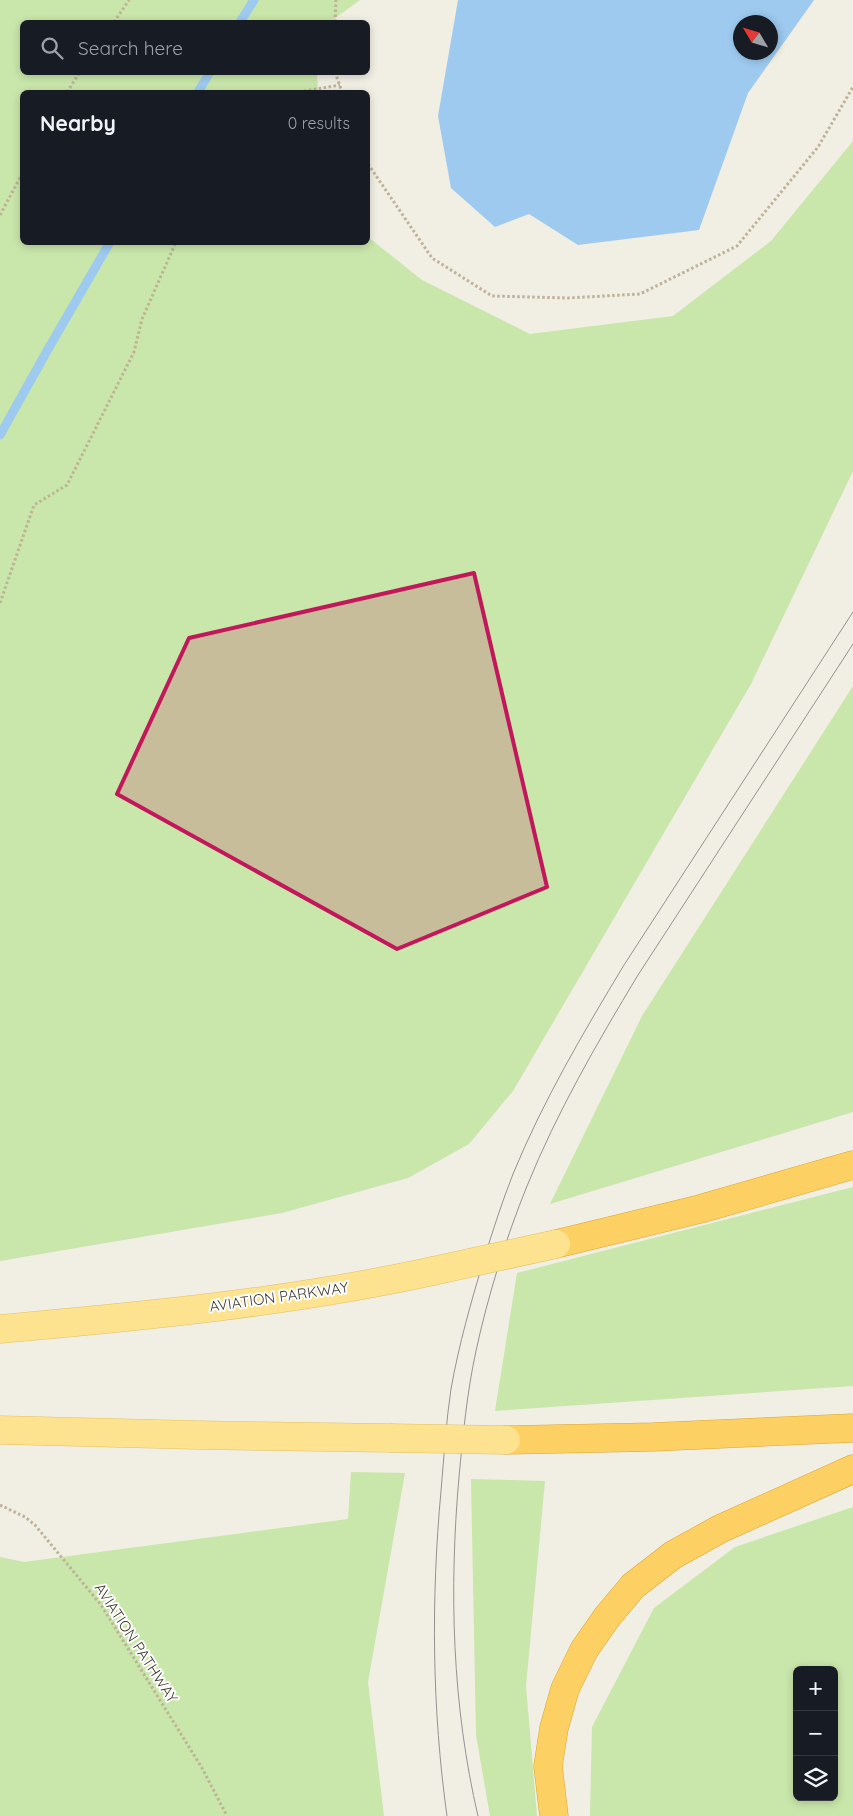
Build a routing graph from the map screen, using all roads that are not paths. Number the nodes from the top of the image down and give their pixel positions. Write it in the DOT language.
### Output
graph roads {
  1 [pos="853,1165"];
  2 [pos="556,1244"];
  3 [pos="0,1329"];
  4 [pos="853,1428"];
  5 [pos="0,1430"];
  6 [pos="506,1440"];
  7 [pos="853,1469"];
  8 [pos="554,1816"];
  1 -- 2 [label="highway"];
  2 -- 3 [label="main road, AVIATION PARKWAY, bridge"];
  4 -- 6 [label="highway"];
  5 -- 6 [label="main road, bridge"];
  7 -- 8 [label="highway"];
}
